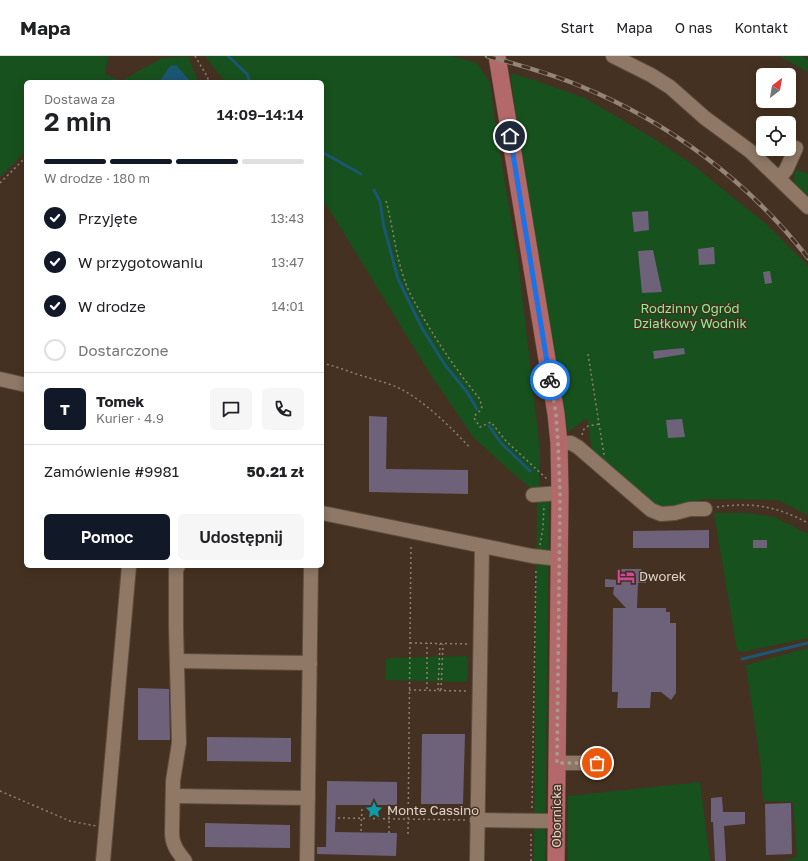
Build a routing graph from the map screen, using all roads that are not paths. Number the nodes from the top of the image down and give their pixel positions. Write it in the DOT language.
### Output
graph roads {
  1 [pos="497,56"];
  2 [pos="613,56"];
  3 [pos="792,156"];
  4 [pos="779,178"];
  5 [pos="808,206"];
  6 [pos="0,379"];
  7 [pos="24,385"];
  8 [pos="558,443"];
  9 [pos="705,509"];
  10 [pos="324,513"];
  11 [pos="482,546"];
  12 [pos="560,559"];
  13 [pos="129,568"];
  14 [pos="177,568"];
  15 [pos="311,568"];
  16 [pos="177,661"];
  17 [pos="310,663"];
  18 [pos="557,763"];
  19 [pos="597,763"];
  20 [pos="173,796"];
  21 [pos="308,798"];
  22 [pos="477,820"];
  23 [pos="556,821"];
  24 [pos="103,861"];
  25 [pos="185,861"];
  26 [pos="307,861"];
  27 [pos="477,861"];
  28 [pos="556,861"];
  1 -- 8 [label="main road, Obornicka"];
  2 -- 4 [label="street"];
  3 -- 4 [label="street"];
  4 -- 5 [label="street"];
  6 -- 7 [label="street"];
  8 -- 9 [label="street"];
  8 -- 12 [label="main road, Obornicka"];
  10 -- 11 [label="street"];
  11 -- 12 [label="street"];
  11 -- 22 [label="street"];
  12 -- 18 [label="main road, Obornicka"];
  13 -- 24 [label="street"];
  14 -- 16 [label="street"];
  15 -- 17 [label="street"];
  16 -- 17 [label="street"];
  16 -- 20 [label="street"];
  17 -- 21 [label="street"];
  18 -- 19 [label="street"];
  18 -- 23 [label="main road, Obornicka"];
  20 -- 21 [label="street"];
  20 -- 25 [label="street"];
  21 -- 26 [label="street"];
  22 -- 23 [label="street"];
  22 -- 27 [label="street"];
  23 -- 28 [label="main road, Obornicka"];
}
